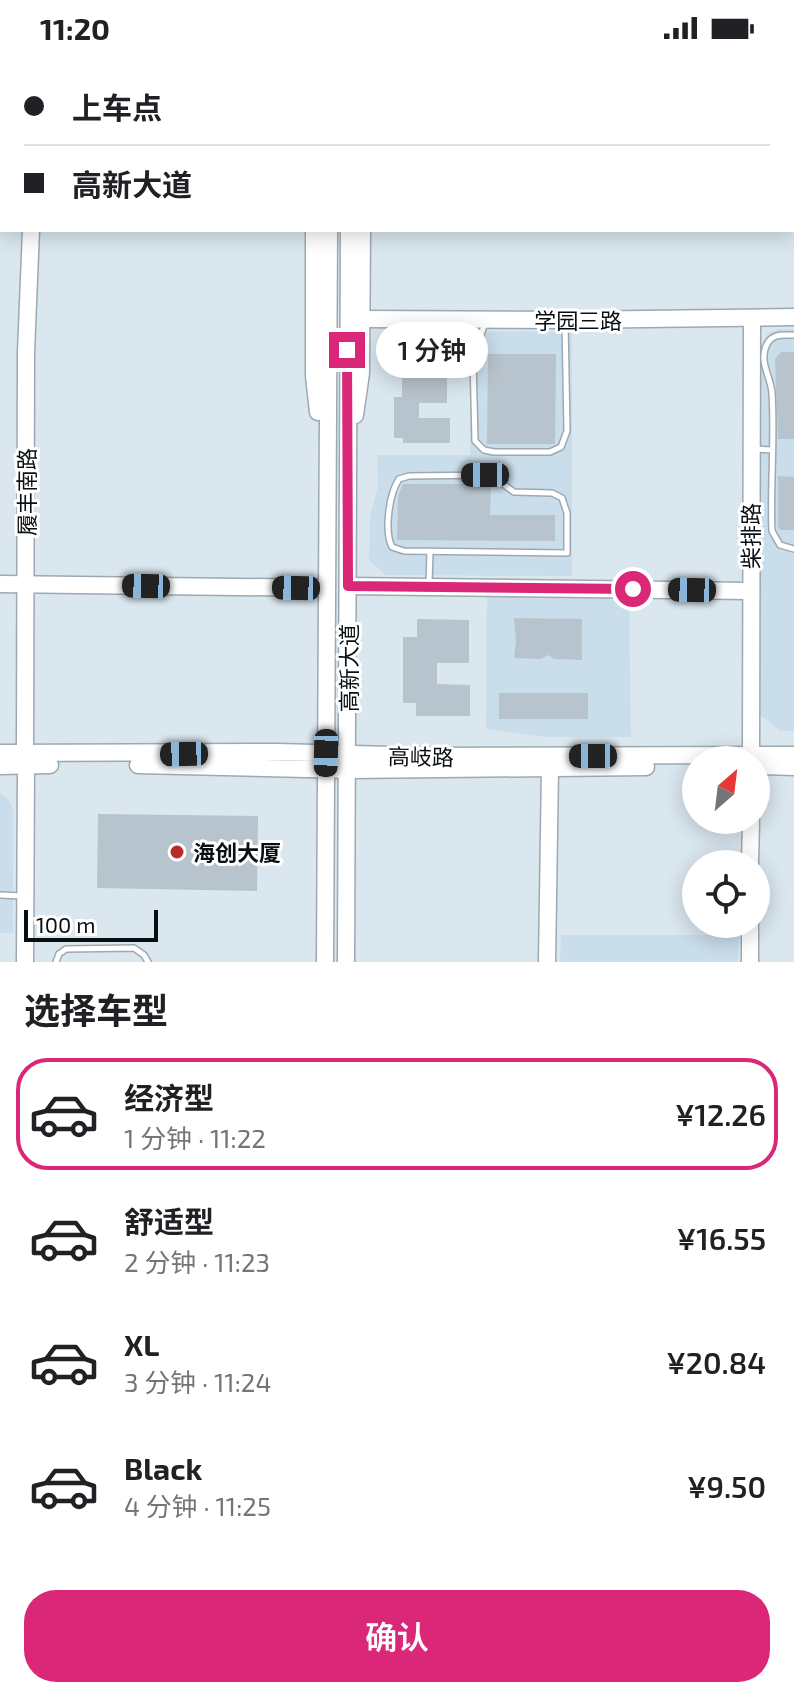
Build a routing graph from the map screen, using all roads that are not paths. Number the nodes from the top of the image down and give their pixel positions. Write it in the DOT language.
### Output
graph roads {
  1 [pos="31,232"];
  2 [pos="314,232"];
  3 [pos="329,232"];
  4 [pos="349,232"];
  5 [pos="362,232"];
  6 [pos="794,317"];
  7 [pos="752,318"];
  8 [pos="362,319"];
  9 [pos="486,320"];
  10 [pos="565,320"];
  11 [pos="794,335"];
  12 [pos="751,449"];
  13 [pos="772,450"];
  14 [pos="348,460"];
  15 [pos="326,461"];
  16 [pos="794,549"];
  17 [pos="430,552"];
  18 [pos="0,584"];
  19 [pos="26,584"];
  20 [pos="348,586"];
  21 [pos="429,587"];
  22 [pos="326,588"];
  23 [pos="750,591"];
  24 [pos="753,746"];
  25 [pos="0,753"];
  26 [pos="794,755"];
  27 [pos="770,758"];
  28 [pos="25,759"];
  29 [pos="682,759"];
  30 [pos="326,761"];
  31 [pos="348,762"];
  32 [pos="770,763"];
  33 [pos="0,766"];
  34 [pos="682,766"];
  35 [pos="794,767"];
  36 [pos="550,768"];
  37 [pos="0,895"];
  38 [pos="26,896"];
  39 [pos="750,938"];
  40 [pos="25,962"];
  41 [pos="56,962"];
  42 [pos="148,962"];
  43 [pos="325,962"];
  44 [pos="346,962"];
  45 [pos="547,962"];
  46 [pos="750,962"];
  1 -- 19 [label="main road, 履丰南路"];
  2 -- 15 [label="main road"];
  3 -- 15 [label="main road, 高新大道"];
  4 -- 14 [label="main road, 高新大道"];
  5 -- 8 [label="main road"];
  6 -- 7 [label="main road, 学园三路"];
  7 -- 10 [label="main road, 学园三路"];
  7 -- 12 [label="main road, 柴排路"];
  8 -- 9 [label="main road, 学园三路"];
  8 -- 14 [label="main road"];
  9 -- 10 [label="main road, 学园三路"];
  9 -- 10 [label="lane"];
  11 -- 13 [label="lane"];
  12 -- 13 [label="lane"];
  12 -- 23 [label="main road, 柴排路"];
  13 -- 16 [label="lane"];
  14 -- 20 [label="main road, 高新大道"];
  15 -- 22 [label="main road, 高新大道"];
  17 -- 17 [label="lane"];
  17 -- 21 [label="lane"];
  18 -- 19 [label="main road"];
  19 -- 22 [label="main road"];
  19 -- 28 [label="main road, 履丰南路"];
  20 -- 21 [label="main road"];
  20 -- 31 [label="main road, 高新大道"];
  21 -- 23 [label="main road"];
  22 -- 30 [label="main road, 高新大道"];
  23 -- 24 [label="main road, 柴排路"];
  25 -- 28 [label="main road, 高岐路"];
  26 -- 27 [label="main road, 高岐路"];
  28 -- 30 [label="main road, 高岐路"];
  28 -- 33 [label="main road, 高岐路"];
  28 -- 38 [label="main road, 履丰南路"];
  29 -- 31 [label="main road, 高岐路"];
  30 -- 31 [label="main road, 高岐路"];
  30 -- 43 [label="main road, 高新大道"];
  31 -- 36 [label="main road, 高岐路"];
  31 -- 44 [label="main road, 高新大道"];
  32 -- 35 [label="main road, 高岐路"];
  34 -- 36 [label="main road, 高岐路"];
  36 -- 45 [label="main road"];
  37 -- 38 [label="lane"];
  38 -- 40 [label="main road, 履丰南路"];
  39 -- 46 [label="main road"];
  41 -- 42 [label="lane"];
}
